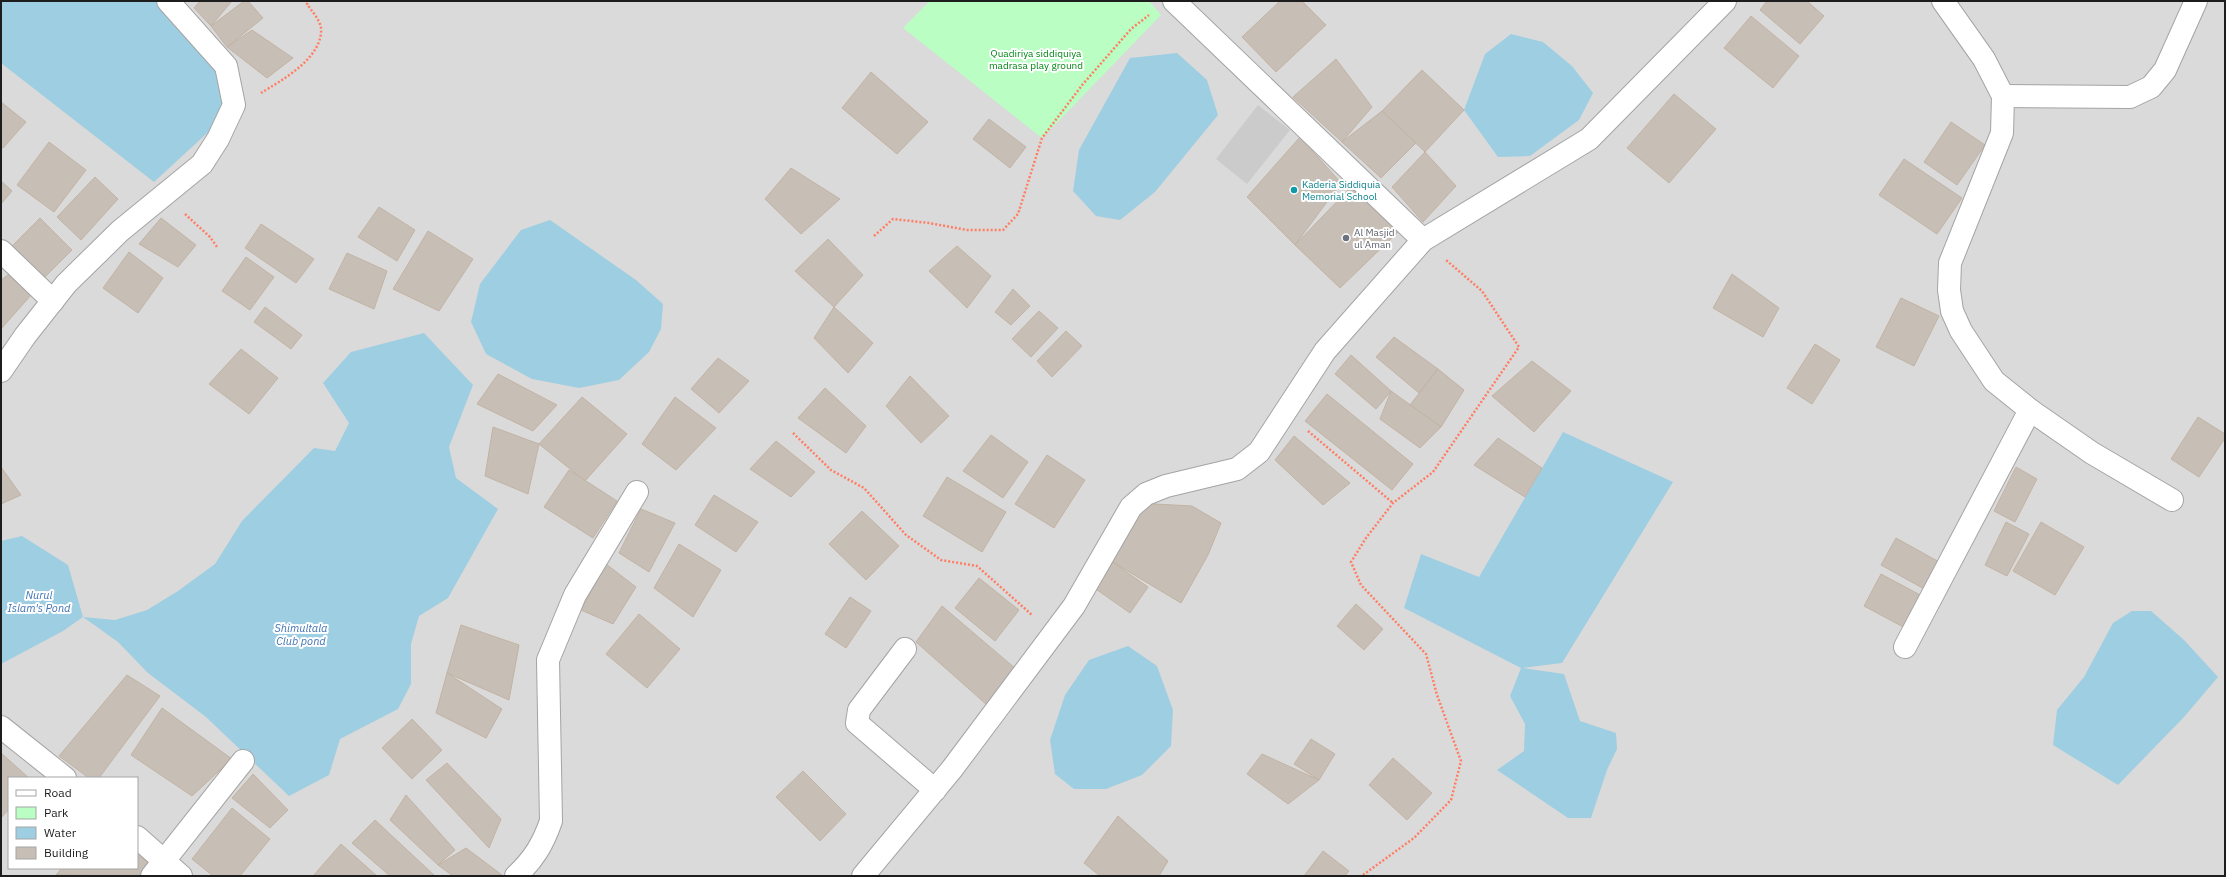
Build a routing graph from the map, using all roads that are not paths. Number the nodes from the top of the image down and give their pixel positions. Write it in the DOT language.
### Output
graph roads {
  1 [pos="168,1"];
  2 [pos="1174,1"];
  3 [pos="1725,1"];
  4 [pos="1943,1"];
  5 [pos="2196,1"];
  6 [pos="2003,96"];
  7 [pos="1423,240"];
  8 [pos="1,251"];
  9 [pos="53,301"];
  10 [pos="1,371"];
  11 [pos="2030,410"];
  12 [pos="637,492"];
  13 [pos="2172,500"];
  14 [pos="1905,647"];
  15 [pos="905,649"];
  16 [pos="1,727"];
  17 [pos="244,761"];
  18 [pos="65,777"];
  19 [pos="935,790"];
  20 [pos="138,838"];
  21 [pos="158,868"];
  22 [pos="181,876"];
  23 [pos="516,876"];
  24 [pos="863,876"];
  1 -- 9 [label="street"];
  2 -- 7 [label="street"];
  3 -- 7 [label="street"];
  4 -- 6 [label="street"];
  5 -- 6 [label="street"];
  6 -- 11 [label="street"];
  7 -- 19 [label="street"];
  8 -- 9 [label="street"];
  9 -- 10 [label="street"];
  11 -- 13 [label="street"];
  11 -- 14 [label="street"];
  12 -- 23 [label="street"];
  15 -- 19 [label="street"];
  16 -- 18 [label="street"];
  17 -- 21 [label="street"];
  19 -- 24 [label="street"];
  20 -- 21 [label="street"];
  21 -- 22 [label="street"];
}
